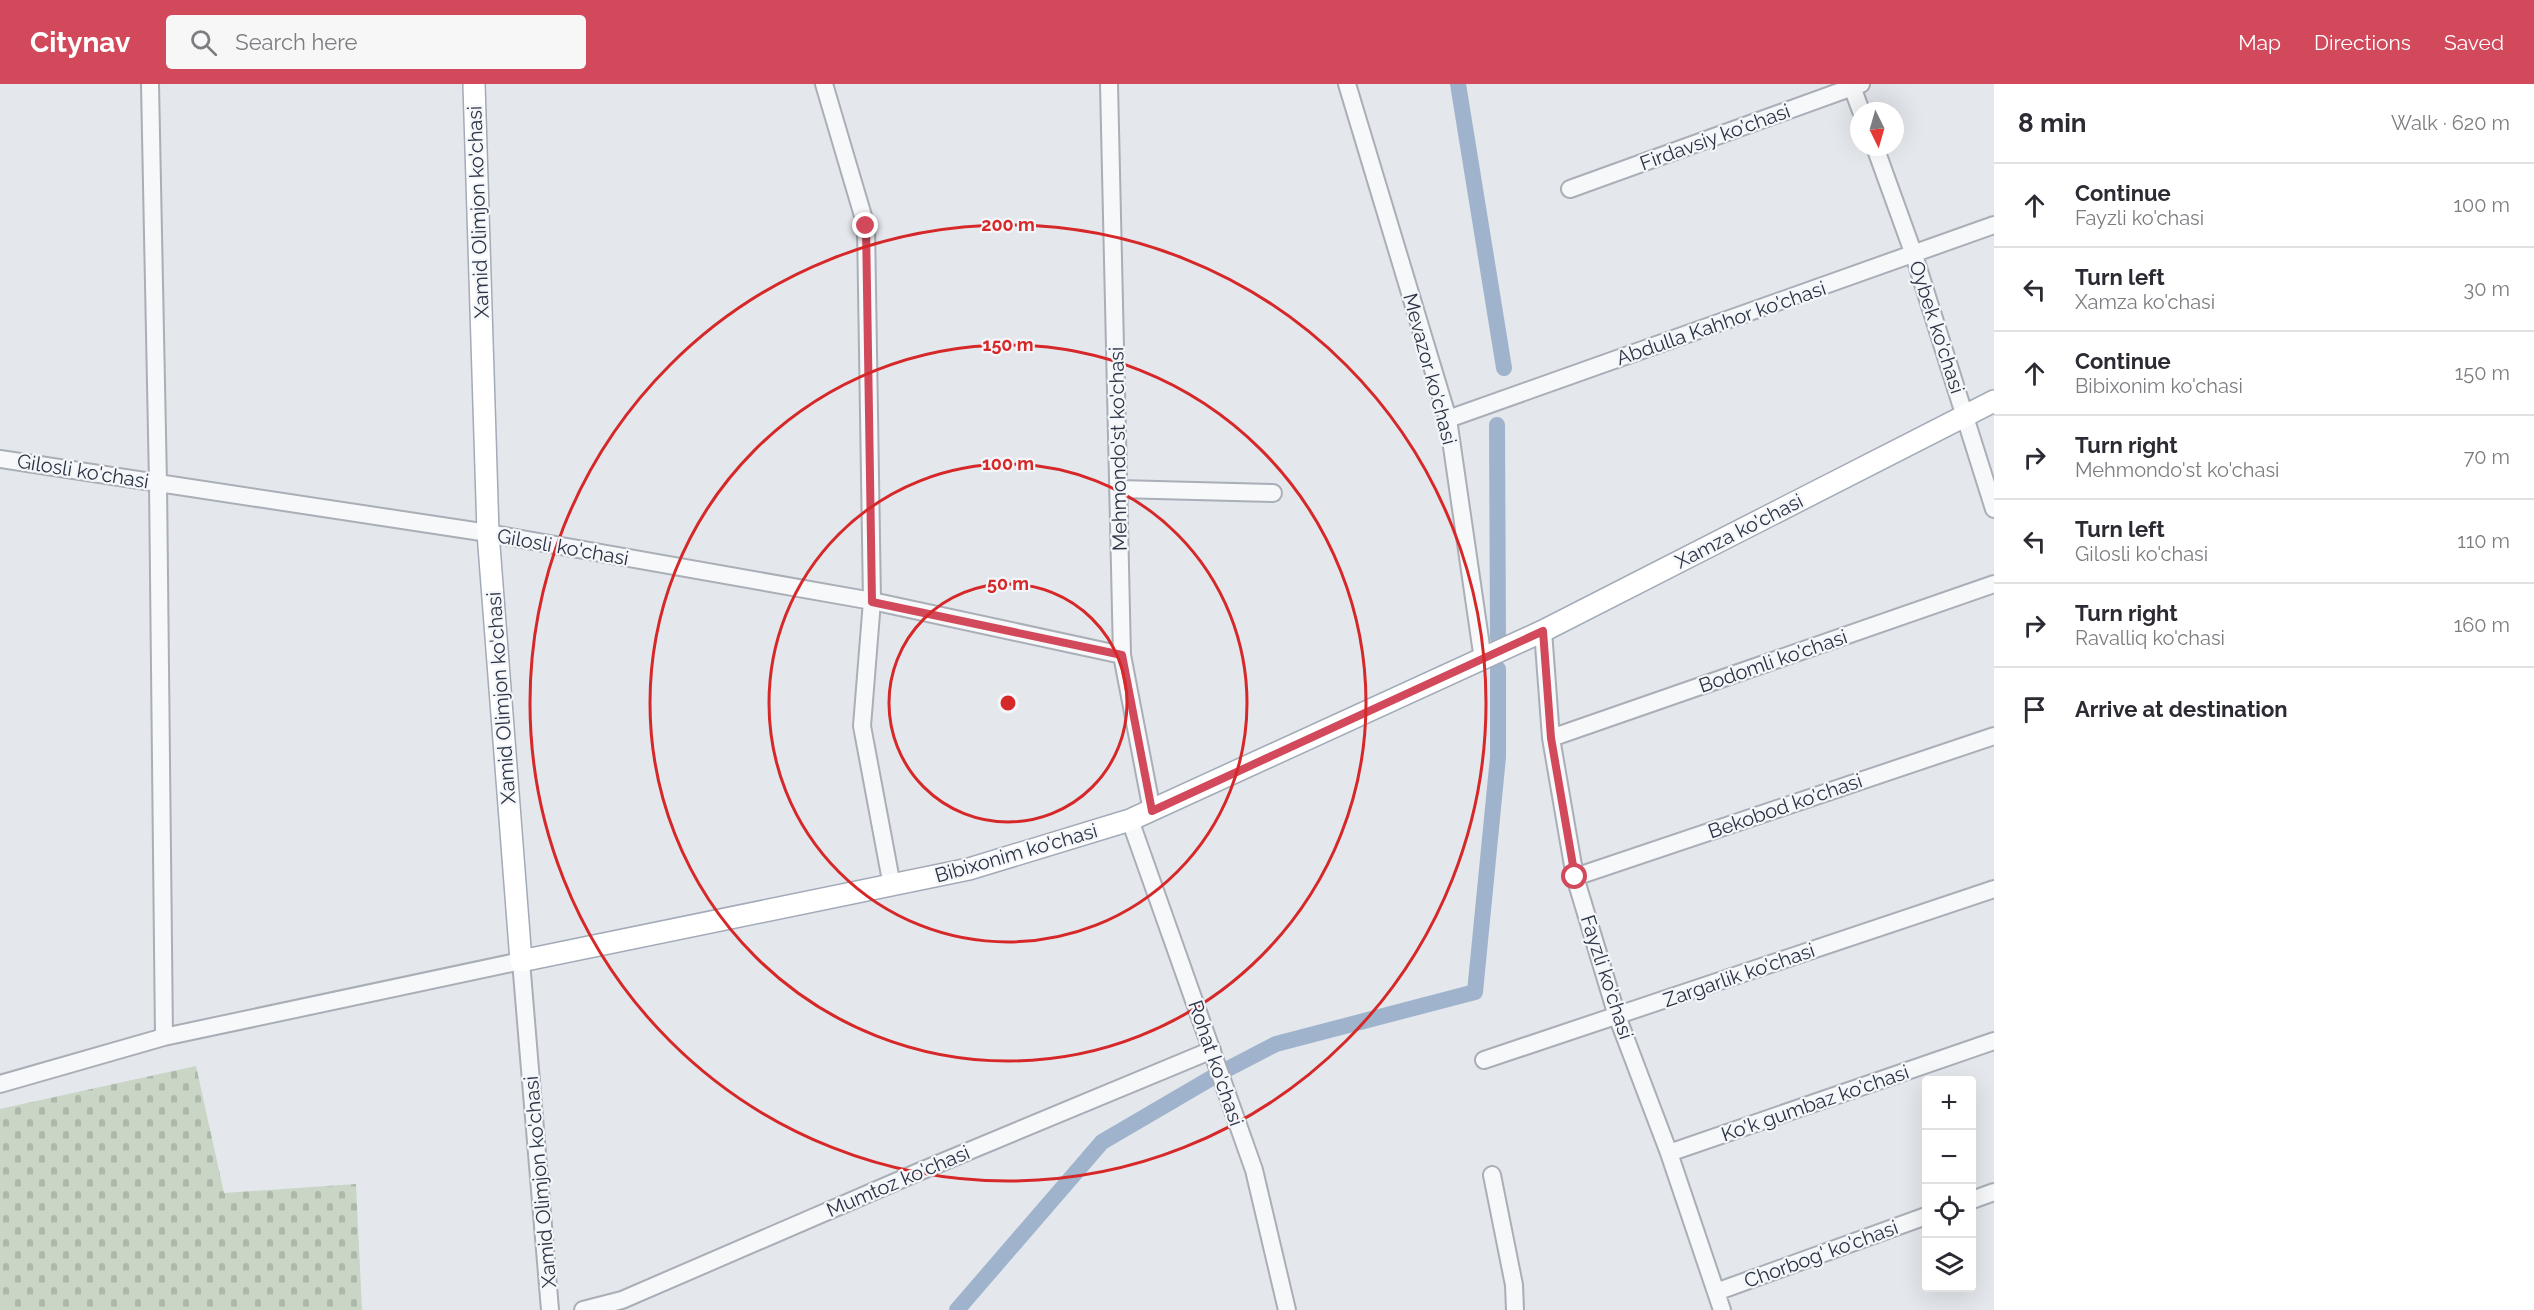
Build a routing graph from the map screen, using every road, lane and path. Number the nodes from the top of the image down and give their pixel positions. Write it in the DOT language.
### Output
graph roads {
  1 [pos="150,84"];
  2 [pos="474,84"];
  3 [pos="824,84"];
  4 [pos="1109,84"];
  5 [pos="1347,84"];
  6 [pos="1855,85"];
  7 [pos="1859,102"];
  8 [pos="1878,156"];
  9 [pos="1570,189"];
  10 [pos="1994,225"];
  11 [pos="1914,255"];
  12 [pos="1994,401"];
  13 [pos="1965,415"];
  14 [pos="1448,419"];
  15 [pos="0,459"];
  16 [pos="158,483"];
  17 [pos="1119,489"];
  18 [pos="1273,493"];
  19 [pos="1994,509"];
  20 [pos="488,533"];
  21 [pos="1994,584"];
  22 [pos="872,602"];
  23 [pos="1543,631"];
  24 [pos="1122,655"];
  25 [pos="1483,660"];
  26 [pos="1994,736"];
  27 [pos="1551,738"];
  28 [pos="1152,811"];
  29 [pos="1130,820"];
  30 [pos="1575,877"];
  31 [pos="892,886"];
  32 [pos="1994,889"];
  33 [pos="521,961"];
  34 [pos="1617,1016"];
  35 [pos="164,1037"];
  36 [pos="1994,1041"];
  37 [pos="1212,1050"];
  38 [pos="1484,1060"];
  39 [pos="0,1084"];
  40 [pos="1669,1153"];
  41 [pos="1492,1175"];
  42 [pos="1994,1192"];
  43 [pos="1976,1198"];
  44 [pos="1922,1217"];
  45 [pos="1716,1292"];
  46 [pos="550,1310"];
  47 [pos="584,1310"];
  48 [pos="1287,1310"];
  49 [pos="1515,1310"];
  50 [pos="1722,1310"];
  1 -- 16 [label="street"];
  2 -- 20 [label="main road, Xamid Olimjon ko'chasi"];
  3 -- 22 [label="street"];
  4 -- 17 [label="street, Mehmondo'st ko'chasi"];
  5 -- 14 [label="street, Mevazor ko'chasi"];
  6 -- 7 [label="street"];
  6 -- 9 [label="street, Firdavsiy ko'chasi"];
  8 -- 11 [label="street, Oybek ko'chasi"];
  10 -- 11 [label="street, Abdulla Kahhor ko'chasi"];
  11 -- 13 [label="street, Oybek ko'chasi"];
  11 -- 14 [label="street, Abdulla Kahhor ko'chasi"];
  12 -- 13 [label="main road, Xamza ko'chasi"];
  13 -- 19 [label="street, Oybek ko'chasi"];
  13 -- 23 [label="main road, Xamza ko'chasi"];
  14 -- 25 [label="street, Mevazor ko'chasi"];
  15 -- 16 [label="street, Gilosli ko'chasi"];
  16 -- 20 [label="street, Gilosli ko'chasi"];
  16 -- 35 [label="street"];
  17 -- 18 [label="street"];
  17 -- 24 [label="street, Mehmondo'st ko'chasi"];
  20 -- 22 [label="street, Gilosli ko'chasi"];
  20 -- 33 [label="main road, Xamid Olimjon ko'chasi"];
  21 -- 27 [label="street, Bodomli ko'chasi"];
  22 -- 24 [label="street, Gilosli ko'chasi"];
  22 -- 31 [label="street"];
  23 -- 25 [label="main road, Xamza ko'chasi"];
  23 -- 27 [label="street, Fayzli ko'chasi"];
  24 -- 28 [label="street, Mehmondo'st ko'chasi"];
  25 -- 28 [label="main road, Bibixonim ko'chasi"];
  26 -- 30 [label="street, Bekobod ko'chasi"];
  27 -- 30 [label="street, Fayzli ko'chasi"];
  28 -- 29 [label="main road, Bibixonim ko'chasi"];
  29 -- 31 [label="main road, Bibixonim ko'chasi"];
  29 -- 37 [label="street, Rohat ko'chasi"];
  30 -- 34 [label="street, Fayzli ko'chasi"];
  31 -- 33 [label="main road, Bibixonim ko'chasi"];
  32 -- 34 [label="street, Zargarlik ko'chasi"];
  33 -- 35 [label="street"];
  33 -- 46 [label="street, Xamid Olimjon ko'chasi"];
  34 -- 38 [label="street, Zargarlik ko'chasi"];
  34 -- 40 [label="street, Fayzli ko'chasi"];
  35 -- 39 [label="street"];
  36 -- 40 [label="street, Ko'k gumbaz ko'chasi"];
  37 -- 47 [label="street, Mumtoz ko'chasi"];
  37 -- 48 [label="street, Rohat ko'chasi"];
  40 -- 45 [label="street, Fayzli ko'chasi"];
  41 -- 49 [label="street"];
  42 -- 43 [label="street"];
  44 -- 45 [label="street, Chorbog' ko'chasi"];
  45 -- 50 [label="street, Fayzli ko'chasi"];
}
